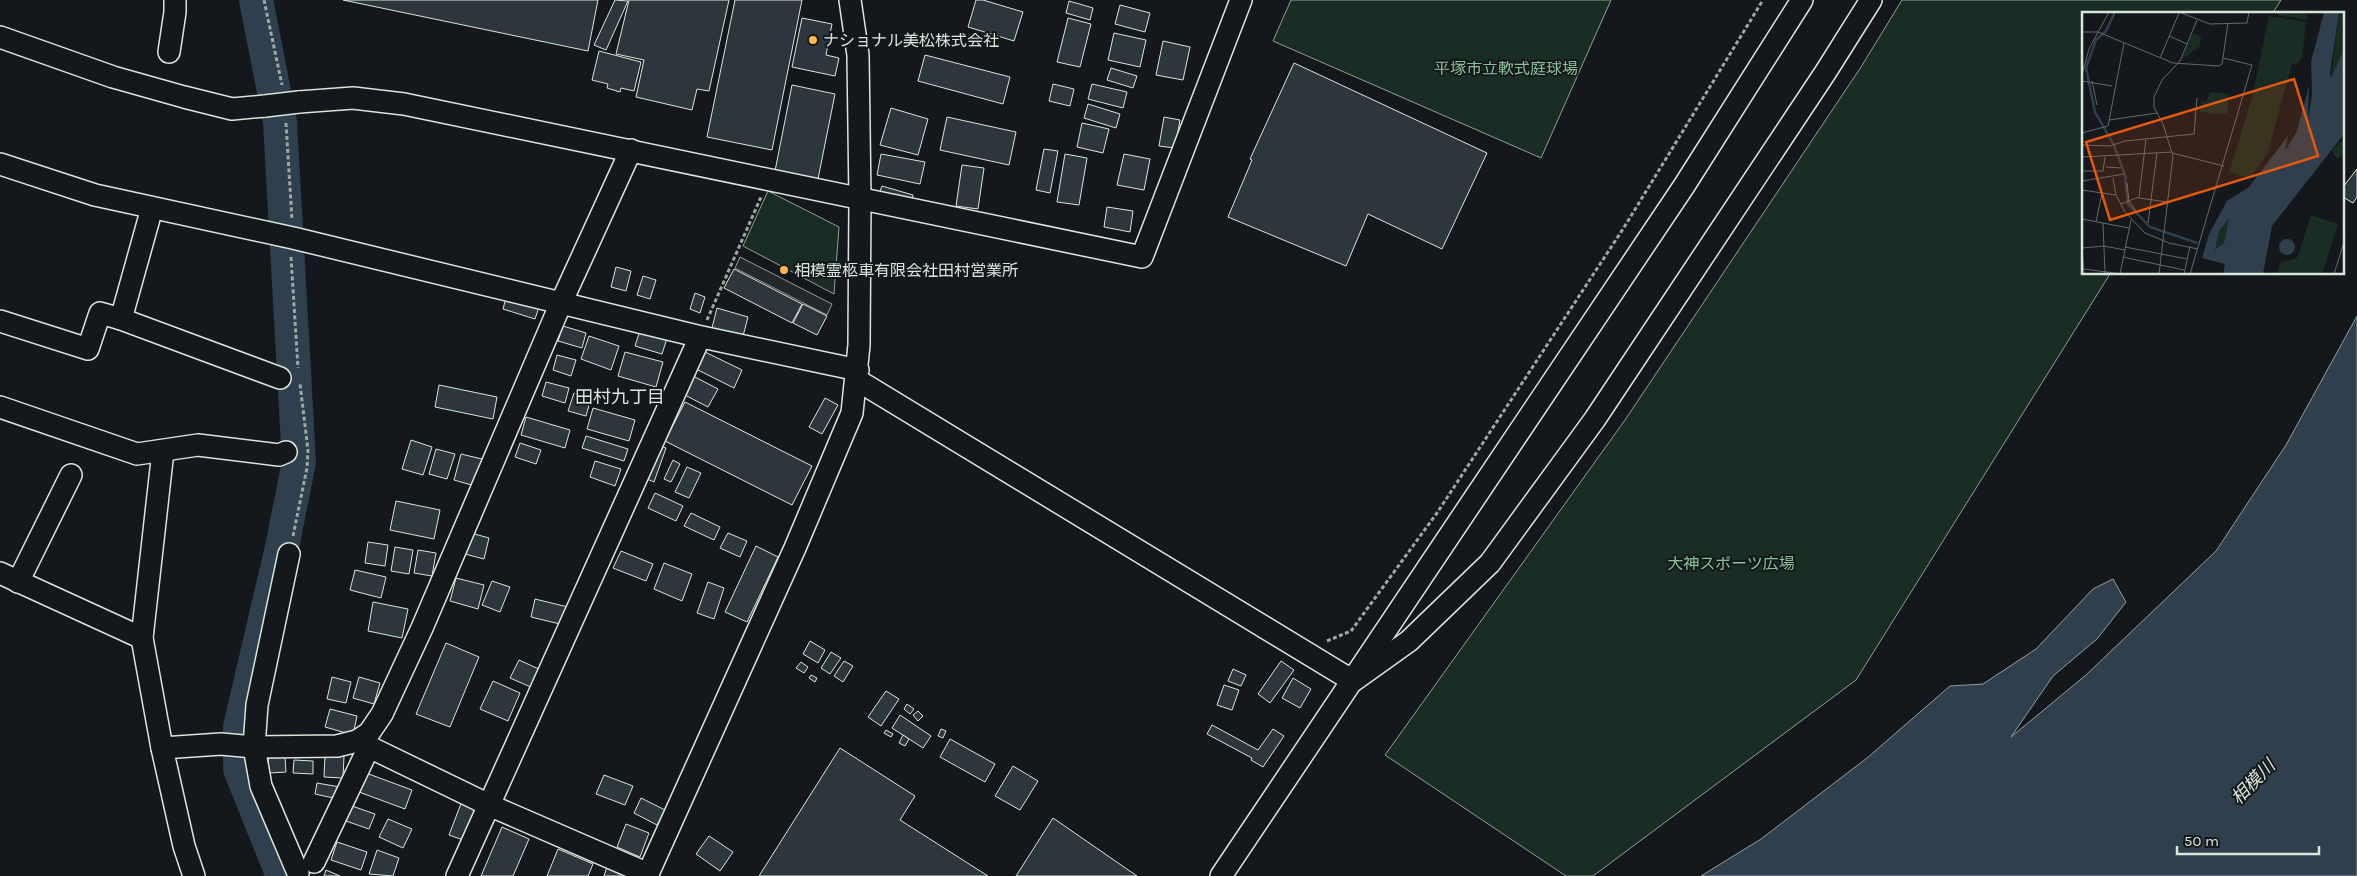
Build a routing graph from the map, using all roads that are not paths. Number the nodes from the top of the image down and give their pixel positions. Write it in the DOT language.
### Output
graph roads {
  1 [pos="175,0"];
  2 [pos="850,0"];
  3 [pos="1241,0"];
  4 [pos="1802,0"];
  5 [pos="1871,0"];
  6 [pos="0,37"];
  7 [pos="169,52"];
  8 [pos="631,150"];
  9 [pos="0,164"];
  10 [pos="860,200"];
  11 [pos="152,208"];
  12 [pos="561,303"];
  13 [pos="121,319"];
  14 [pos="0,321"];
  15 [pos="700,337"];
  16 [pos="857,375"];
  17 [pos="293,376"];
  18 [pos="0,407"];
  19 [pos="163,451"];
  20 [pos="286,452"];
  21 [pos="71,475"];
  22 [pos="289,554"];
  23 [pos="5,576"];
  24 [pos="142,638"];
  25 [pos="1353,680"];
  26 [pos="363,744"];
  27 [pos="254,747"];
  28 [pos="162,748"];
  29 [pos="489,804"];
  30 [pos="647,875"];
  31 [pos="194,876"];
  32 [pos="457,876"];
  33 [pos="1222,876"];
  1 -- 7 [label="street"];
  2 -- 10 [label="street"];
  3 -- 10 [label="street"];
  4 -- 25 [label="street"];
  5 -- 25 [label="street"];
  6 -- 8 [label="street"];
  8 -- 10 [label="street"];
  8 -- 12 [label="street"];
  9 -- 11 [label="street"];
  10 -- 16 [label="street"];
  11 -- 12 [label="street"];
  11 -- 13 [label="street"];
  12 -- 15 [label="street"];
  12 -- 26 [label="street"];
  13 -- 14 [label="street"];
  13 -- 17 [label="street"];
  15 -- 16 [label="street"];
  15 -- 29 [label="street"];
  16 -- 25 [label="street"];
  16 -- 30 [label="street"];
  18 -- 19 [label="street"];
  19 -- 20 [label="street"];
  19 -- 24 [label="street"];
  21 -- 23 [label="street"];
  22 -- 27 [label="street"];
  23 -- 24 [label="street"];
  24 -- 28 [label="street"];
  25 -- 33 [label="street"];
  26 -- 27 [label="street"];
  26 -- 27 [label="street"];
  26 -- 29 [label="street"];
  27 -- 28 [label="street"];
  28 -- 31 [label="street"];
  29 -- 30 [label="street"];
  29 -- 32 [label="street"];
}
